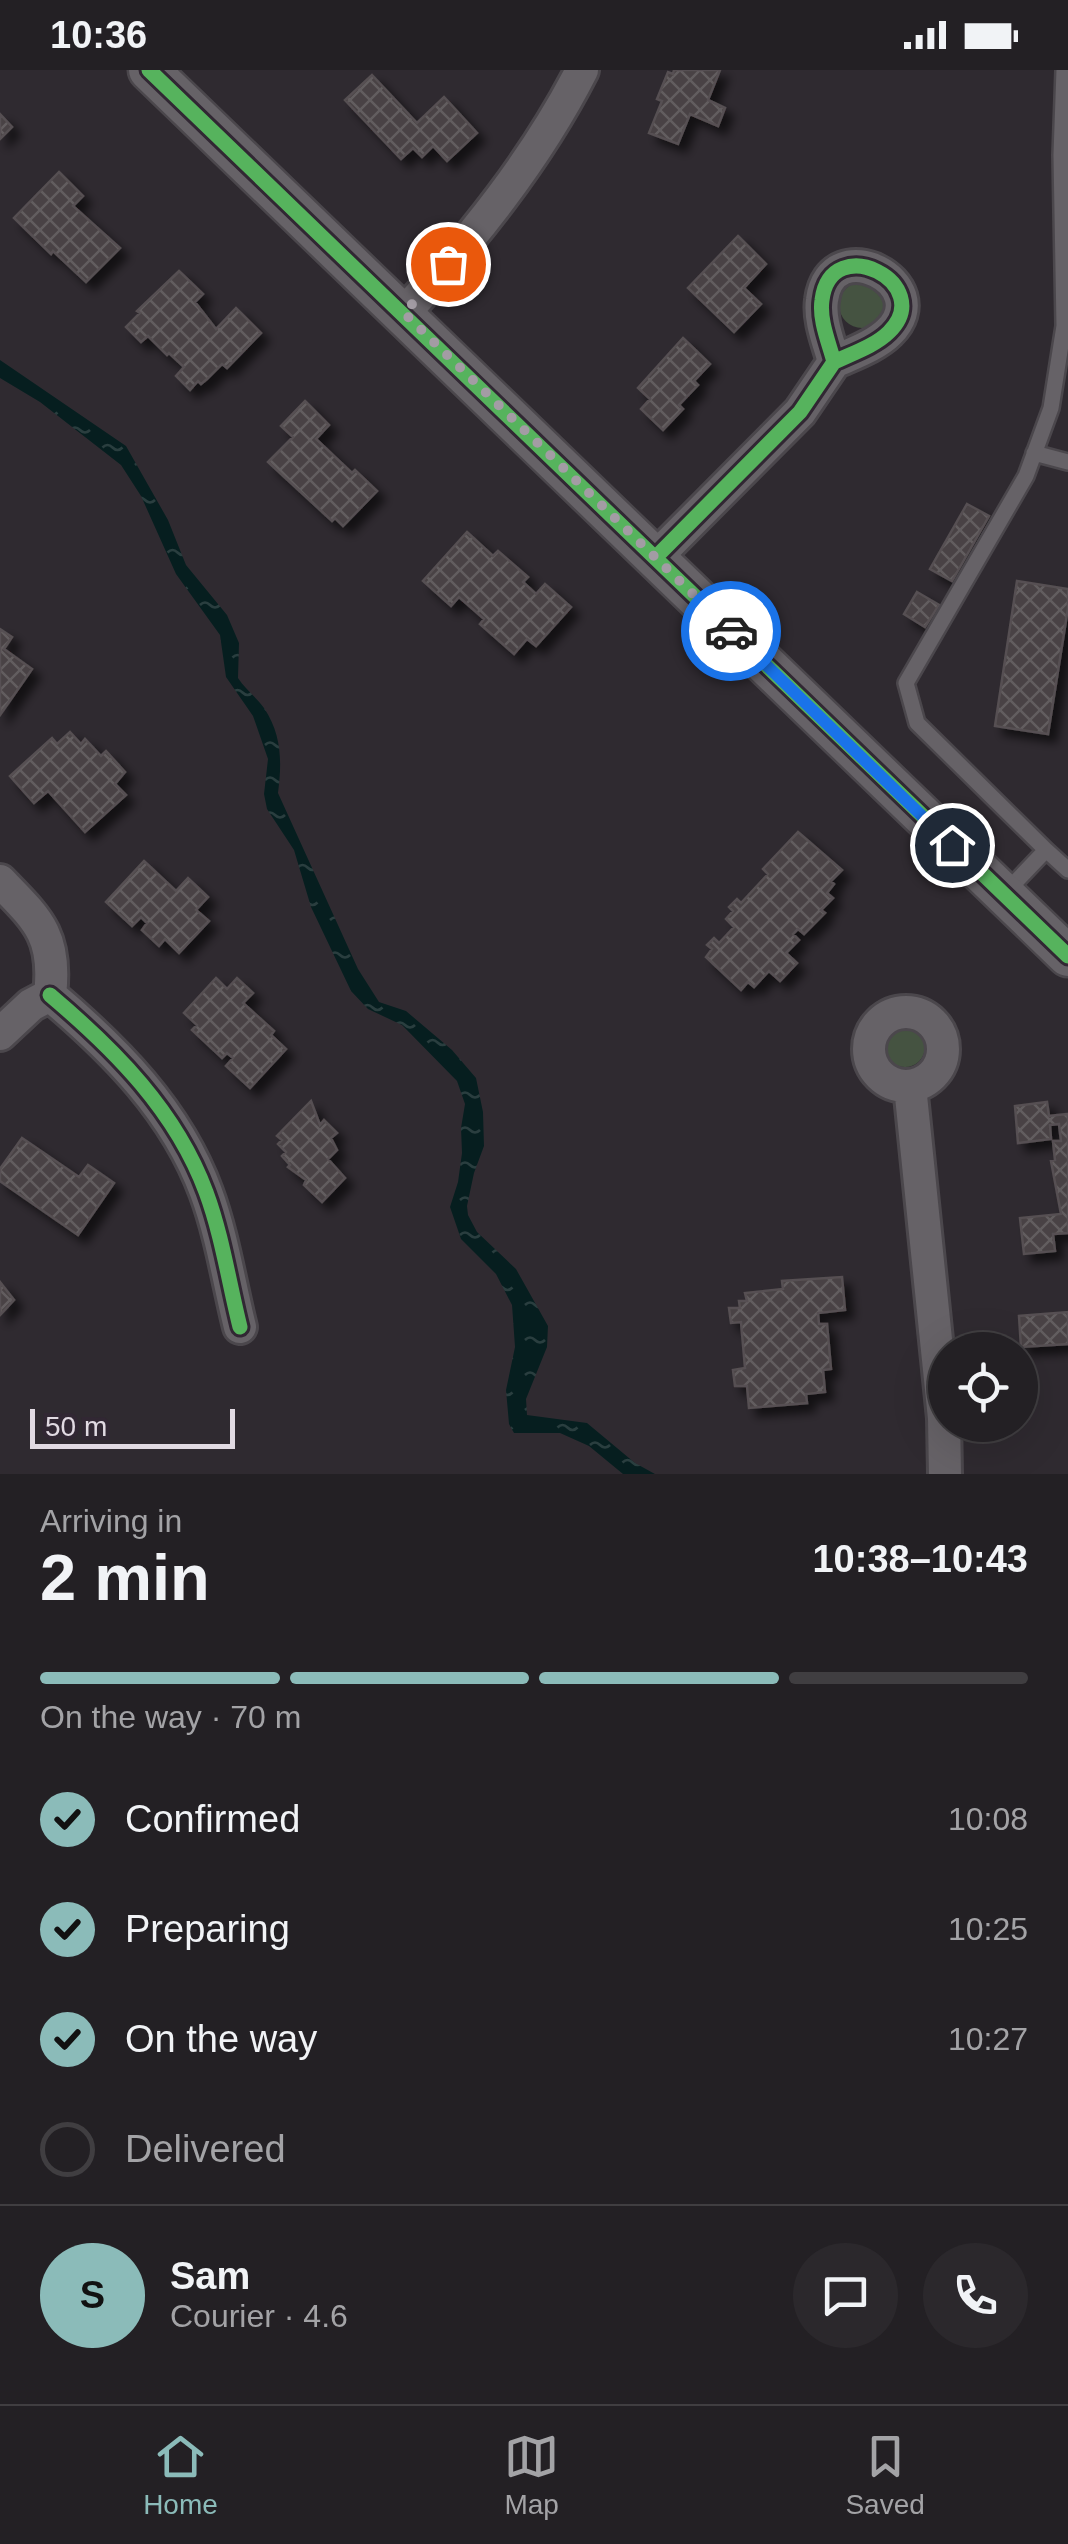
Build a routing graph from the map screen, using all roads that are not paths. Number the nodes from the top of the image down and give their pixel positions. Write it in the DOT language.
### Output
graph roads {
  1 [pos="149,70"];
  2 [pos="582,70"];
  3 [pos="1064,70"];
  4 [pos="1065,214"];
  5 [pos="404,313"];
  6 [pos="834,362"];
  7 [pos="1034,454"];
  8 [pos="1068,462"];
  9 [pos="656,557"];
  10 [pos="1046,850"];
  11 [pos="1068,870"];
  12 [pos="0,881"];
  13 [pos="1003,895"];
  14 [pos="1068,956"];
  15 [pos="50,995"];
  16 [pos="0,1034"];
  17 [pos="910,1086"];
  18 [pos="240,1327"];
  19 [pos="945,1474"];
  1 -- 5 [label="street"];
  2 -- 5 [label="street"];
  3 -- 4 [label="lane"];
  4 -- 7 [label="lane"];
  5 -- 9 [label="street"];
  6 -- 9 [label="street"];
  7 -- 8 [label="lane"];
  7 -- 10 [label="lane"];
  9 -- 13 [label="street"];
  10 -- 11 [label="lane"];
  10 -- 13 [label="lane"];
  12 -- 15 [label="street"];
  13 -- 14 [label="street"];
  15 -- 16 [label="street"];
  15 -- 18 [label="street"];
  17 -- 19 [label="street"];
}
